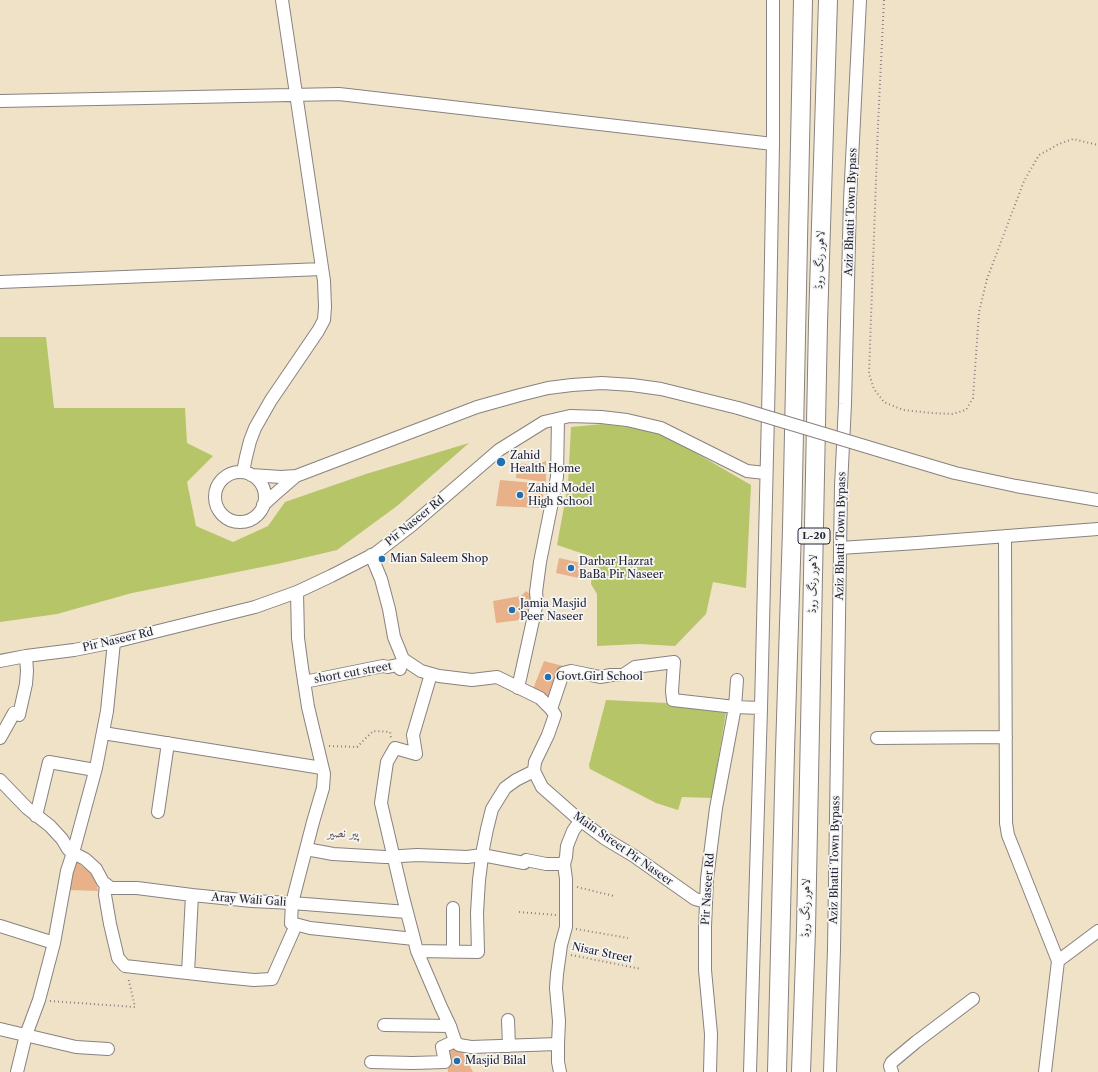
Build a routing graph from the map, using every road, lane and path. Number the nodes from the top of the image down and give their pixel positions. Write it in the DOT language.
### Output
graph roads {
  1 [pos="282,0"];
  2 [pos="773,0"];
  3 [pos="804,0"];
  4 [pos="828,0"];
  5 [pos="860,0"];
  6 [pos="884,0"];
  7 [pos="296,96"];
  8 [pos="0,101"];
  9 [pos="773,144"];
  10 [pos="1098,145"];
  11 [pos="322,269"];
  12 [pos="0,282"];
  13 [pos="558,419"];
  14 [pos="766,473"];
  15 [pos="247,474"];
  16 [pos="296,476"];
  17 [pos="1098,500"];
  18 [pos="263,505"];
  19 [pos="1098,529"];
  20 [pos="1005,536"];
  21 [pos="840,548"];
  22 [pos="371,555"];
  23 [pos="297,592"];
  24 [pos="114,642"];
  25 [pos="26,656"];
  26 [pos="0,661"];
  27 [pos="400,670"];
  28 [pos="431,674"];
  29 [pos="737,680"];
  30 [pos="304,682"];
  31 [pos="518,688"];
  32 [pos="735,707"];
  33 [pos="761,708"];
  34 [pos="551,709"];
  35 [pos="102,733"];
  36 [pos="1006,737"];
  37 [pos="0,738"];
  38 [pos="877,738"];
  39 [pos="168,743"];
  40 [pos="316,745"];
  41 [pos="395,748"];
  42 [pos="322,768"];
  43 [pos="95,770"];
  44 [pos="534,771"];
  45 [pos="0,780"];
  46 [pos="158,812"];
  47 [pos="36,816"];
  48 [pos="580,821"];
  49 [pos="306,849"];
  50 [pos="73,853"];
  51 [pos="482,855"];
  52 [pos="393,856"];
  53 [pos="564,864"];
  54 [pos="106,884"];
  55 [pos="566,884"];
  56 [pos="192,895"];
  57 [pos="614,896"];
  58 [pos="706,902"];
  59 [pos="292,903"];
  60 [pos="453,908"];
  61 [pos="407,912"];
  62 [pos="520,912"];
  63 [pos="566,922"];
  64 [pos="296,924"];
  65 [pos="0,926"];
  66 [pos="1098,931"];
  67 [pos="628,938"];
  68 [pos="414,939"];
  69 [pos="54,943"];
  70 [pos="417,951"];
  71 [pos="454,952"];
  72 [pos="560,952"];
  73 [pos="1058,961"];
  74 [pos="125,966"];
  75 [pos="642,970"];
  76 [pos="188,973"];
  77 [pos="973,999"];
  78 [pos="39,1000"];
  79 [pos="508,1020"];
  80 [pos="384,1025"];
  81 [pos="450,1026"];
  82 [pos="0,1029"];
  83 [pos="26,1035"];
  84 [pos="455,1041"];
  85 [pos="558,1044"];
  86 [pos="509,1046"];
  87 [pos="108,1049"];
  88 [pos="371,1062"];
  89 [pos="17,1072"];
  90 [pos="560,1072"];
  91 [pos="710,1072"];
  92 [pos="750,1072"];
  93 [pos="777,1072"];
  94 [pos="801,1072"];
  95 [pos="830,1072"];
  96 [pos="892,1072"];
  97 [pos="1045,1072"];
  1 -- 7 [label="street"];
  2 -- 9 [label="street"];
  3 -- 93 [label="highway, لاہور رنگ روڈ / L-20"];
  4 -- 94 [label="highway, لاہور رنگ روڈ / L-20"];
  5 -- 21 [label="street, Aziz Bhatti Town Bypass"];
  6 -- 10 [label="path"];
  7 -- 8 [label="street"];
  7 -- 9 [label="street"];
  7 -- 11 [label="street"];
  9 -- 14 [label="street"];
  11 -- 12 [label="street"];
  11 -- 15 [label="street"];
  13 -- 14 [label="street, Pir Naseer Rd"];
  13 -- 22 [label="street, Pir Naseer Rd"];
  13 -- 31 [label="street"];
  14 -- 33 [label="street"];
  15 -- 16 [label="street"];
  15 -- 18 [label="street"];
  15 -- 18 [label="street"];
  16 -- 17 [label="street, bridge"];
  16 -- 18 [label="street"];
  19 -- 20 [label="street"];
  20 -- 21 [label="street"];
  20 -- 36 [label="street"];
  21 -- 95 [label="street, Aziz Bhatti Town Bypass"];
  22 -- 23 [label="street, Pir Naseer Rd"];
  22 -- 28 [label="street"];
  23 -- 24 [label="street, Pir Naseer Rd"];
  23 -- 30 [label="street"];
  24 -- 25 [label="street, Pir Naseer Rd"];
  24 -- 35 [label="street"];
  25 -- 26 [label="street, Pir Naseer Rd"];
  25 -- 37 [label="street"];
  27 -- 30 [label="street, short cut street"];
  28 -- 31 [label="street"];
  28 -- 41 [label="street"];
  29 -- 32 [label="street, Pir Naseer Rd"];
  30 -- 40 [label="street"];
  31 -- 34 [label="street"];
  32 -- 33 [label="street"];
  32 -- 34 [label="street"];
  32 -- 58 [label="street, Pir Naseer Rd"];
  33 -- 92 [label="street"];
  34 -- 44 [label="street"];
  35 -- 39 [label="street"];
  35 -- 43 [label="street"];
  36 -- 38 [label="street"];
  36 -- 73 [label="street"];
  39 -- 42 [label="street"];
  39 -- 46 [label="street"];
  40 -- 41 [label="path"];
  40 -- 42 [label="street"];
  41 -- 52 [label="street"];
  42 -- 49 [label="street"];
  43 -- 47 [label="street"];
  43 -- 50 [label="street"];
  44 -- 48 [label="street, Main Street Pir Naseer"];
  44 -- 51 [label="street"];
  45 -- 47 [label="street"];
  47 -- 50 [label="street"];
  48 -- 53 [label="street"];
  48 -- 58 [label="street, Main Street Pir Naseer"];
  49 -- 52 [label="street"];
  49 -- 59 [label="street"];
  50 -- 54 [label="street"];
  50 -- 69 [label="street"];
  51 -- 52 [label="street"];
  51 -- 53 [label="street"];
  51 -- 71 [label="street"];
  52 -- 61 [label="street"];
  53 -- 55 [label="street"];
  54 -- 56 [label="street, Aray Wali Gali"];
  54 -- 74 [label="street"];
  55 -- 57 [label="path"];
  55 -- 63 [label="street"];
  56 -- 59 [label="street, Aray Wali Gali"];
  56 -- 76 [label="street"];
  58 -- 91 [label="street, Pir Naseer Rd"];
  59 -- 61 [label="street"];
  59 -- 64 [label="street, Aray Wali Gali"];
  60 -- 71 [label="street"];
  61 -- 68 [label="street"];
  62 -- 63 [label="path"];
  63 -- 67 [label="path"];
  63 -- 72 [label="street"];
  64 -- 68 [label="street"];
  64 -- 76 [label="street"];
  65 -- 69 [label="street"];
  66 -- 73 [label="street"];
  68 -- 70 [label="street"];
  69 -- 78 [label="street"];
  70 -- 71 [label="street"];
  70 -- 81 [label="street"];
  72 -- 75 [label="path, Nisar Street"];
  72 -- 85 [label="street"];
  73 -- 97 [label="street"];
  74 -- 76 [label="street"];
  74 -- 78 [label="path"];
  77 -- 96 [label="street"];
  78 -- 83 [label="street"];
  79 -- 86 [label="street"];
  80 -- 81 [label="street"];
  81 -- 84 [label="street"];
  82 -- 83 [label="street"];
  83 -- 87 [label="street"];
  83 -- 89 [label="street"];
  84 -- 86 [label="street"];
  84 -- 88 [label="street"];
  85 -- 86 [label="street"];
  85 -- 90 [label="street"];
}
